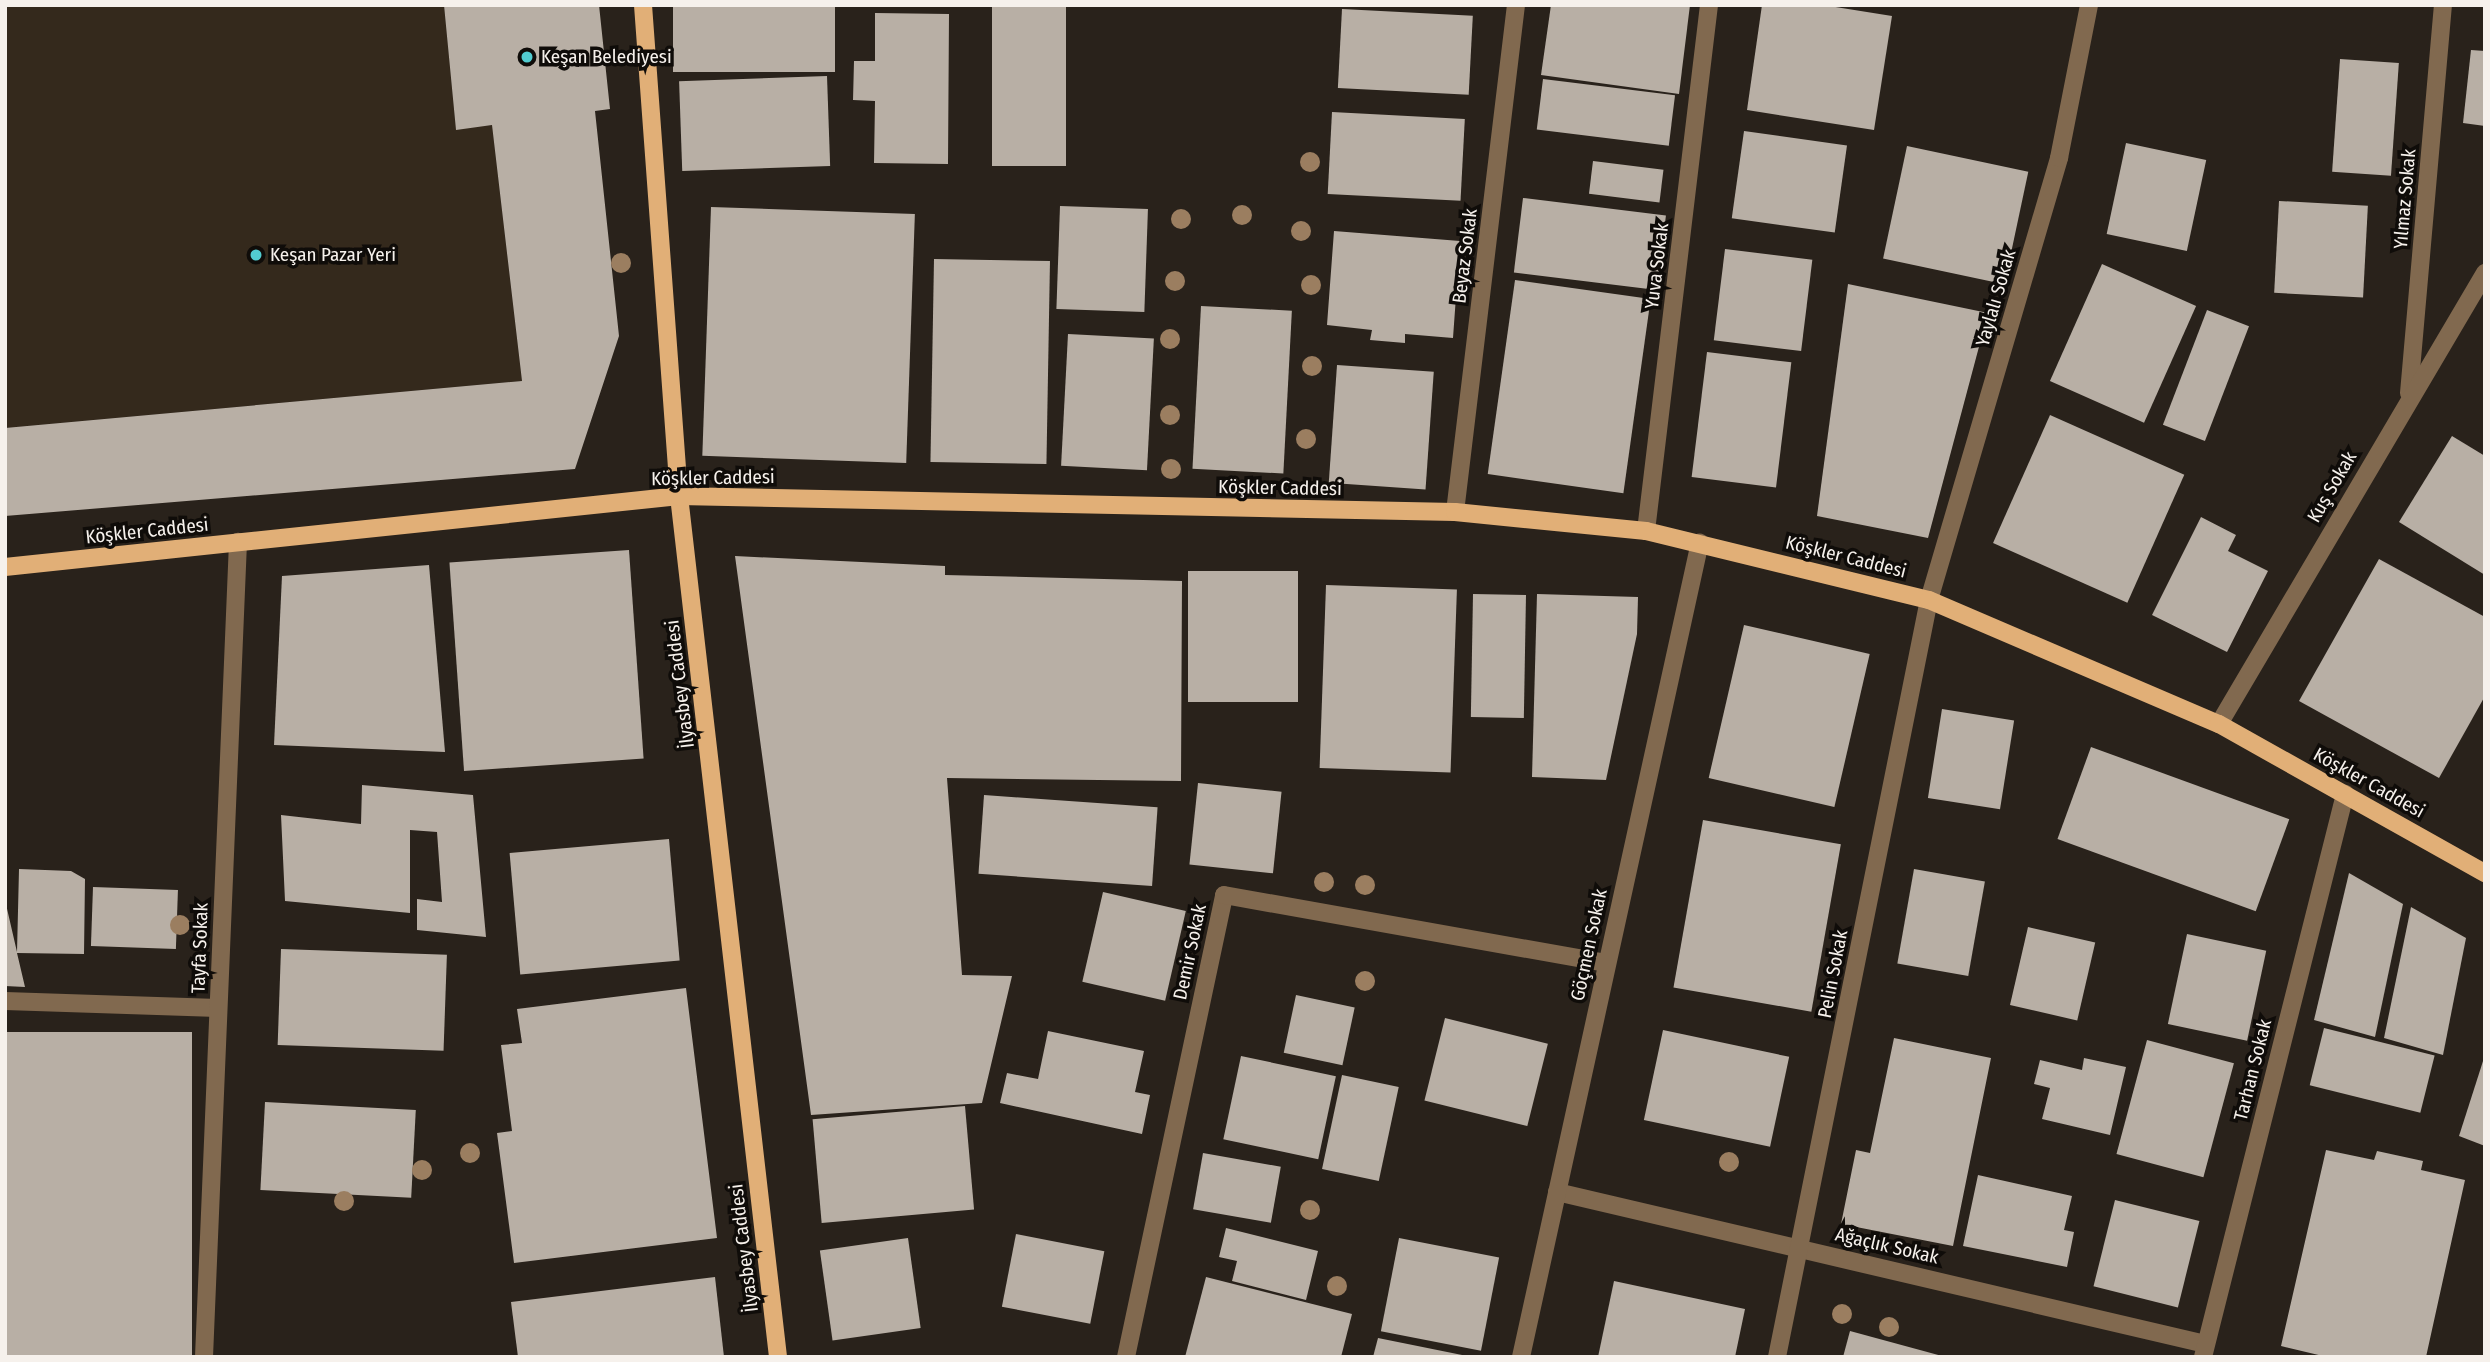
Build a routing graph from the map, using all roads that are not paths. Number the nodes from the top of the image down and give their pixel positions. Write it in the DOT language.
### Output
graph roads {
  1 [pos="643,5"];
  2 [pos="1516,5"];
  3 [pos="1709,5"];
  4 [pos="2089,5"];
  5 [pos="2443,5"];
  6 [pos="2485,273"];
  7 [pos="2409,396"];
  8 [pos="679,496"];
  9 [pos="1455,512"];
  10 [pos="1646,531"];
  11 [pos="239,542"];
  12 [pos="1700,542"];
  13 [pos="5,567"];
  14 [pos="1929,600"];
  15 [pos="2220,724"];
  16 [pos="2345,794"];
  17 [pos="2485,873"];
  18 [pos="1607,963"];
  19 [pos="5,1002"];
  20 [pos="218,1008"];
  21 [pos="1557,1192"];
  22 [pos="1800,1247"];
  23 [pos="2204,1350"];
  24 [pos="204,1357"];
  25 [pos="778,1357"];
  26 [pos="1126,1357"];
  27 [pos="1521,1357"];
  28 [pos="1776,1357"];
  1 -- 8 [label="main road, İlyasbey Caddesi"];
  2 -- 9 [label="street, Beyaz Sokak"];
  3 -- 10 [label="street, Yuva Sokak"];
  4 -- 14 [label="street, Yaylalı Sokak"];
  5 -- 7 [label="street, Yılmaz Sokak"];
  6 -- 7 [label="street, Kuş Sokak"];
  7 -- 15 [label="street, Kuş Sokak"];
  8 -- 9 [label="main road, Köşkler Caddesi"];
  8 -- 11 [label="main road, Köşkler Caddesi"];
  8 -- 25 [label="main road, İlyasbey Caddesi"];
  9 -- 10 [label="main road, Köşkler Caddesi"];
  10 -- 12 [label="main road, Köşkler Caddesi"];
  11 -- 13 [label="main road, Köşkler Caddesi"];
  11 -- 20 [label="street, Tayfa Sokak"];
  12 -- 14 [label="main road, Köşkler Caddesi"];
  12 -- 18 [label="street, Göçmen Sokak"];
  14 -- 15 [label="main road, Köşkler Caddesi"];
  14 -- 22 [label="street, Pelin Sokak"];
  15 -- 16 [label="main road, Köşkler Caddesi"];
  16 -- 17 [label="main road, Köşkler Caddesi"];
  16 -- 23 [label="street, Tarhan Sokak"];
  18 -- 21 [label="street, Göçmen Sokak"];
  18 -- 26 [label="street, Demir Sokak"];
  19 -- 20 [label="street"];
  20 -- 24 [label="street, Tayfa Sokak"];
  21 -- 22 [label="street, Ağaçlık Sokak"];
  21 -- 27 [label="street, Göçmen Sokak"];
  22 -- 23 [label="street, Ağaçlık Sokak"];
  22 -- 28 [label="street, Pelin Sokak"];
}
